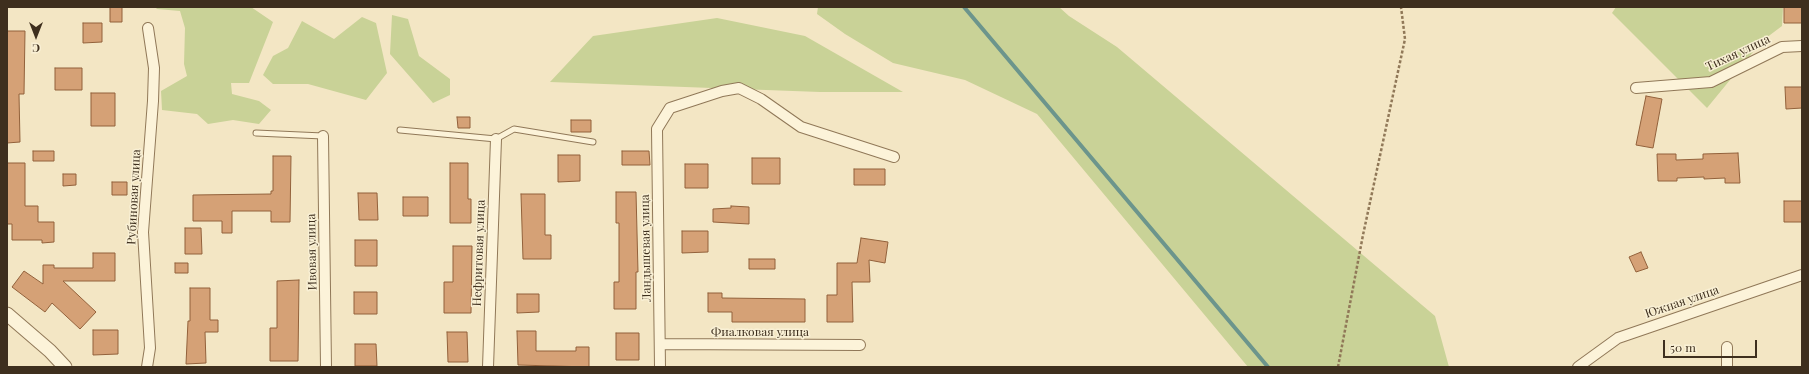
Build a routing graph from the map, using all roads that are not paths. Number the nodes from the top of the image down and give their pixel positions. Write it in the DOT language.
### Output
graph roads {
  1 [pos="148,28"];
  2 [pos="1802,46"];
  3 [pos="1636,88"];
  4 [pos="400,130"];
  5 [pos="256,133"];
  6 [pos="324,136"];
  7 [pos="496,139"];
  8 [pos="593,142"];
  9 [pos="894,157"];
  10 [pos="1802,275"];
  11 [pos="7,314"];
  12 [pos="660,344"];
  13 [pos="860,345"];
  14 [pos="1727,347"];
  15 [pos="65,367"];
  16 [pos="147,367"];
  17 [pos="326,367"];
  18 [pos="488,367"];
  19 [pos="660,367"];
  20 [pos="1578,367"];
  21 [pos="1727,367"];
  1 -- 16 [label="street, Рубиновая улица"];
  2 -- 3 [label="street, Тихая улица"];
  4 -- 7 [label="lane"];
  5 -- 6 [label="lane"];
  6 -- 17 [label="street, Ивовая улица"];
  7 -- 8 [label="lane"];
  7 -- 18 [label="street, Нефритовая улица"];
  9 -- 12 [label="street, Ландышевая улица"];
  10 -- 20 [label="street, Южная улица"];
  11 -- 15 [label="street"];
  12 -- 13 [label="street, Фиалковая улица"];
  12 -- 19 [label="street, Ландышевая улица"];
  14 -- 21 [label="street"];
}
